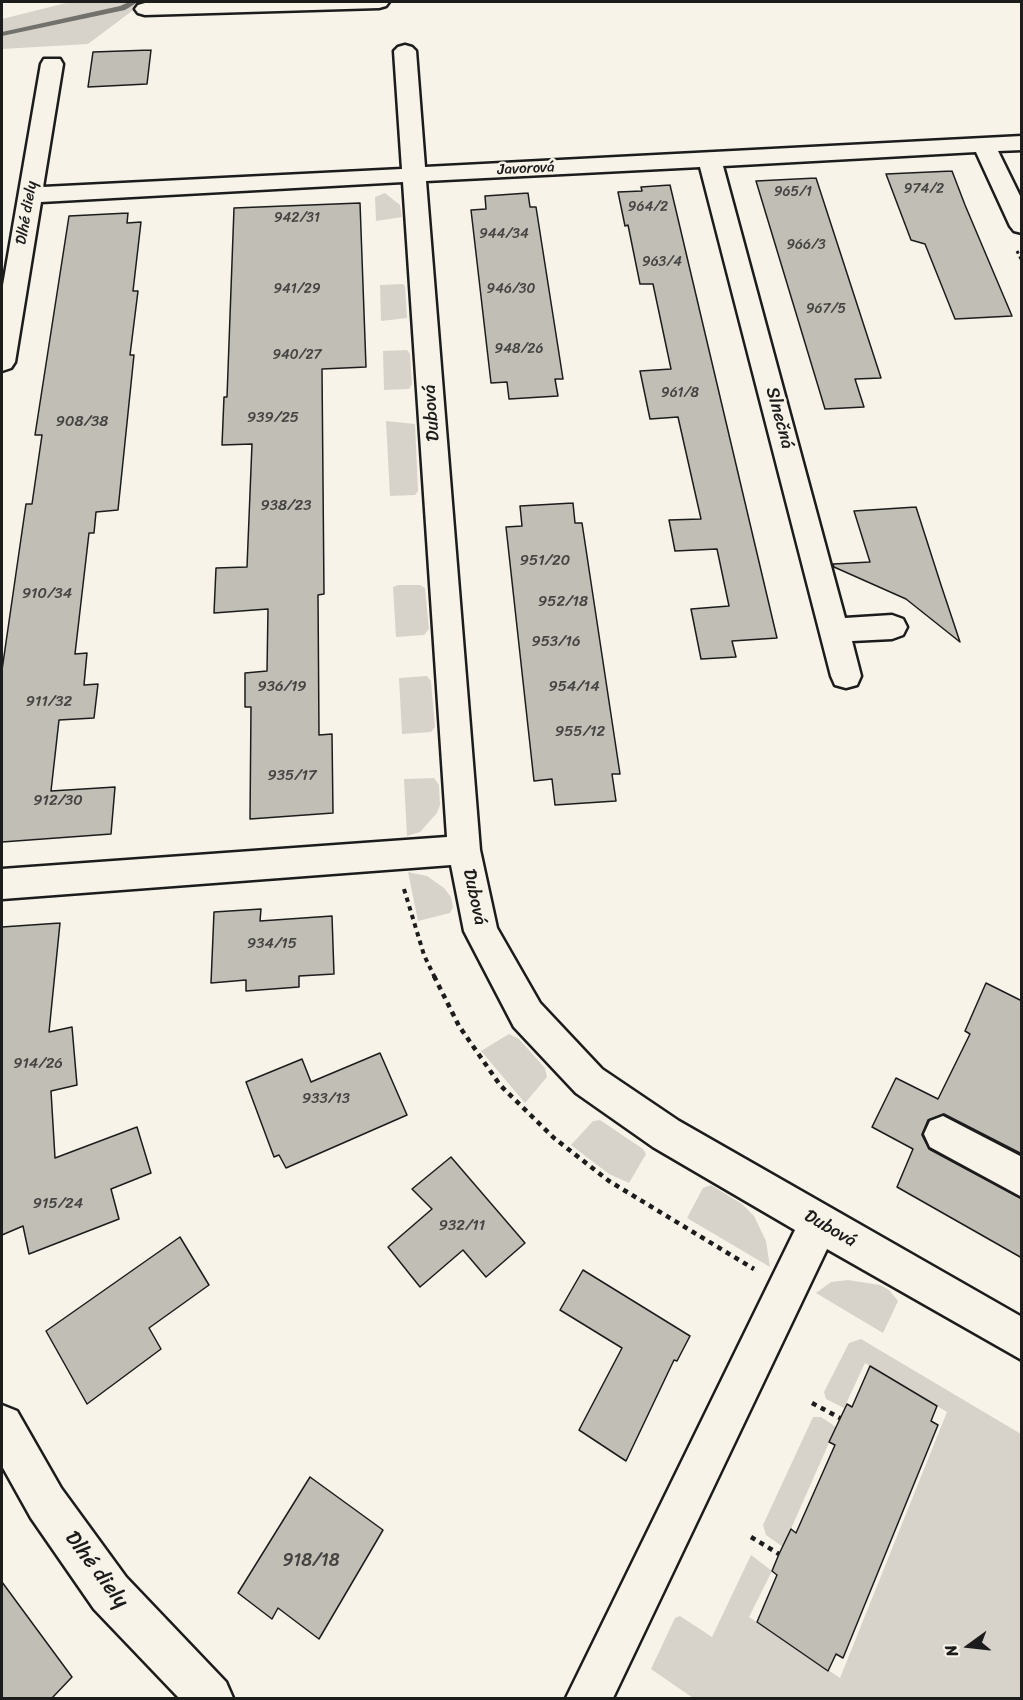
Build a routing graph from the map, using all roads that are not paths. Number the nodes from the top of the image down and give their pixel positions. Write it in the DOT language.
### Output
graph roads {
  1 [pos="379,2"];
  2 [pos="145,9"];
  3 [pos="405,51"];
  4 [pos="51,63"];
  5 [pos="1022,143"];
  6 [pos="984,145"];
  7 [pos="710,160"];
  8 [pos="415,175"];
  9 [pos="31,195"];
  10 [pos="1022,226"];
  11 [pos="2,362"];
  12 [pos="892,627"];
  13 [pos="835,630"];
  14 [pos="846,676"];
  15 [pos="464,850"];
  16 [pos="2,884"];
  17 [pos="943,1134"];
  18 [pos="1022,1178"];
  19 [pos="819,1223"];
  20 [pos="1022,1340"];
  21 [pos="2,1426"];
  22 [pos="210,1698"];
  23 [pos="589,1698"];
  1 -- 2 [label="street"];
  3 -- 8 [label="street, Dubová"];
  4 -- 9 [label="street, Dlhé diely"];
  5 -- 6 [label="street, Javorová"];
  6 -- 7 [label="street, Javorová"];
  6 -- 10 [label="street"];
  7 -- 8 [label="street, Javorová"];
  7 -- 13 [label="street, Slnečná"];
  8 -- 9 [label="street, Javorová"];
  8 -- 15 [label="street, Dubová"];
  9 -- 11 [label="street, Dlhé diely"];
  12 -- 13 [label="street"];
  13 -- 14 [label="street, Slnečná"];
  15 -- 16 [label="street"];
  15 -- 19 [label="street, Dubová"];
  17 -- 18 [label="street"];
  19 -- 20 [label="street, Dubová"];
  19 -- 23 [label="street"];
  21 -- 22 [label="street, Dlhé diely"];
}
